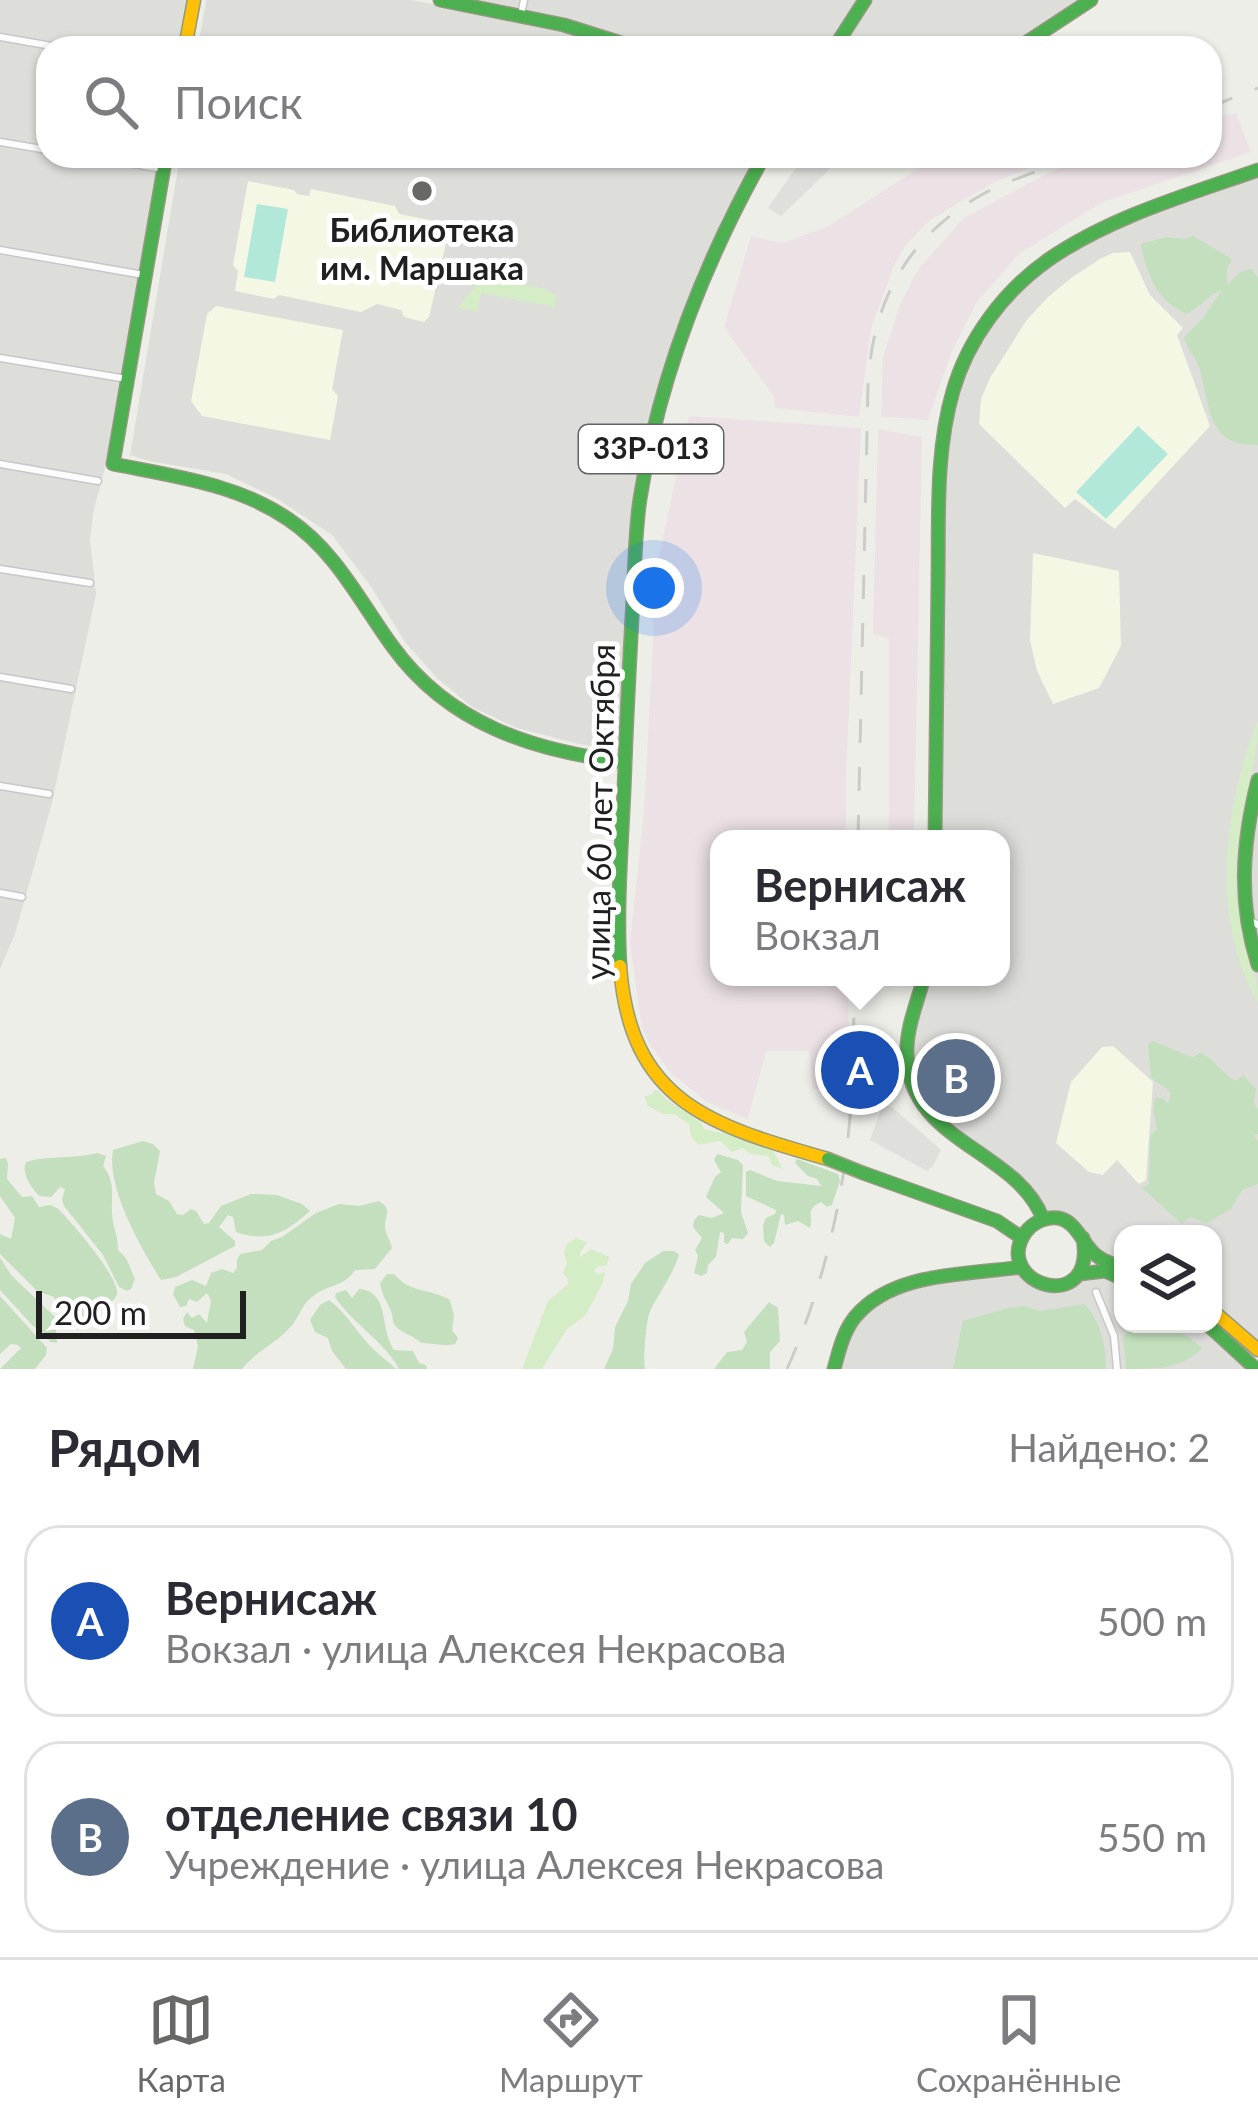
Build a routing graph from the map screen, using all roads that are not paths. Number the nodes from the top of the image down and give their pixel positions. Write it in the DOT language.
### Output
graph roads {
  1 [pos="194,0"];
  2 [pos="440,0"];
  3 [pos="865,0"];
  4 [pos="1090,0"];
  5 [pos="523,7"];
  6 [pos="187,36"];
  7 [pos="607,36"];
  8 [pos="842,36"];
  9 [pos="1036,36"];
  10 [pos="0,37"];
  11 [pos="36,43"];
  12 [pos="0,142"];
  13 [pos="36,148"];
  14 [pos="164,168"];
  15 [pos="757,168"];
  16 [pos="1258,170"];
  17 [pos="0,250"];
  18 [pos="146,275"];
  19 [pos="0,358"];
  20 [pos="127,379"];
  21 [pos="0,464"];
  22 [pos="98,482"];
  23 [pos="0,569"];
  24 [pos="90,583"];
  25 [pos="0,677"];
  26 [pos="71,689"];
  27 [pos="625,762"];
  28 [pos="1258,780"];
  29 [pos="0,786"];
  30 [pos="49,794"];
  31 [pos="934,830"];
  32 [pos="0,893"];
  33 [pos="22,897"];
  34 [pos="1252,922"];
  35 [pos="1258,965"];
  36 [pos="922,986"];
  37 [pos="1043,1219"];
  38 [pos="1022,1238"];
  39 [pos="1083,1238"];
  40 [pos="1114,1264"];
  41 [pos="1022,1267"];
  42 [pos="1079,1274"];
  43 [pos="1114,1275"];
  44 [pos="1096,1292"];
  45 [pos="1222,1319"];
  46 [pos="1217,1333"];
  47 [pos="1258,1350"];
  48 [pos="834,1369"];
  49 [pos="1117,1369"];
  50 [pos="1256,1369"];
  1 -- 6 [label="street"];
  2 -- 5 [label="street"];
  3 -- 8 [label="street"];
  4 -- 9 [label="street"];
  5 -- 7 [label="street"];
  10 -- 11 [label="street"];
  12 -- 13 [label="street"];
  14 -- 18 [label="street"];
  15 -- 27 [label="street, улица 60 лет Октября / 33Р-013"];
  16 -- 31 [label="street"];
  17 -- 18 [label="street"];
  18 -- 20 [label="street"];
  19 -- 20 [label="street"];
  20 -- 27 [label="street"];
  21 -- 22 [label="street"];
  23 -- 24 [label="street"];
  25 -- 26 [label="street"];
  27 -- 38 [label="street, улица 60 лет Октября / 33Р-013, bridge"];
  28 -- 34 [label="street"];
  29 -- 30 [label="street"];
  32 -- 33 [label="street"];
  34 -- 35 [label="street"];
  36 -- 37 [label="street"];
  37 -- 38 [label="street"];
  37 -- 39 [label="street"];
  38 -- 41 [label="street"];
  39 -- 40 [label="street"];
  39 -- 42 [label="street"];
  41 -- 42 [label="street"];
  41 -- 48 [label="street"];
  42 -- 43 [label="street"];
  44 -- 49 [label="street"];
  45 -- 47 [label="street"];
  46 -- 50 [label="street"];
}
